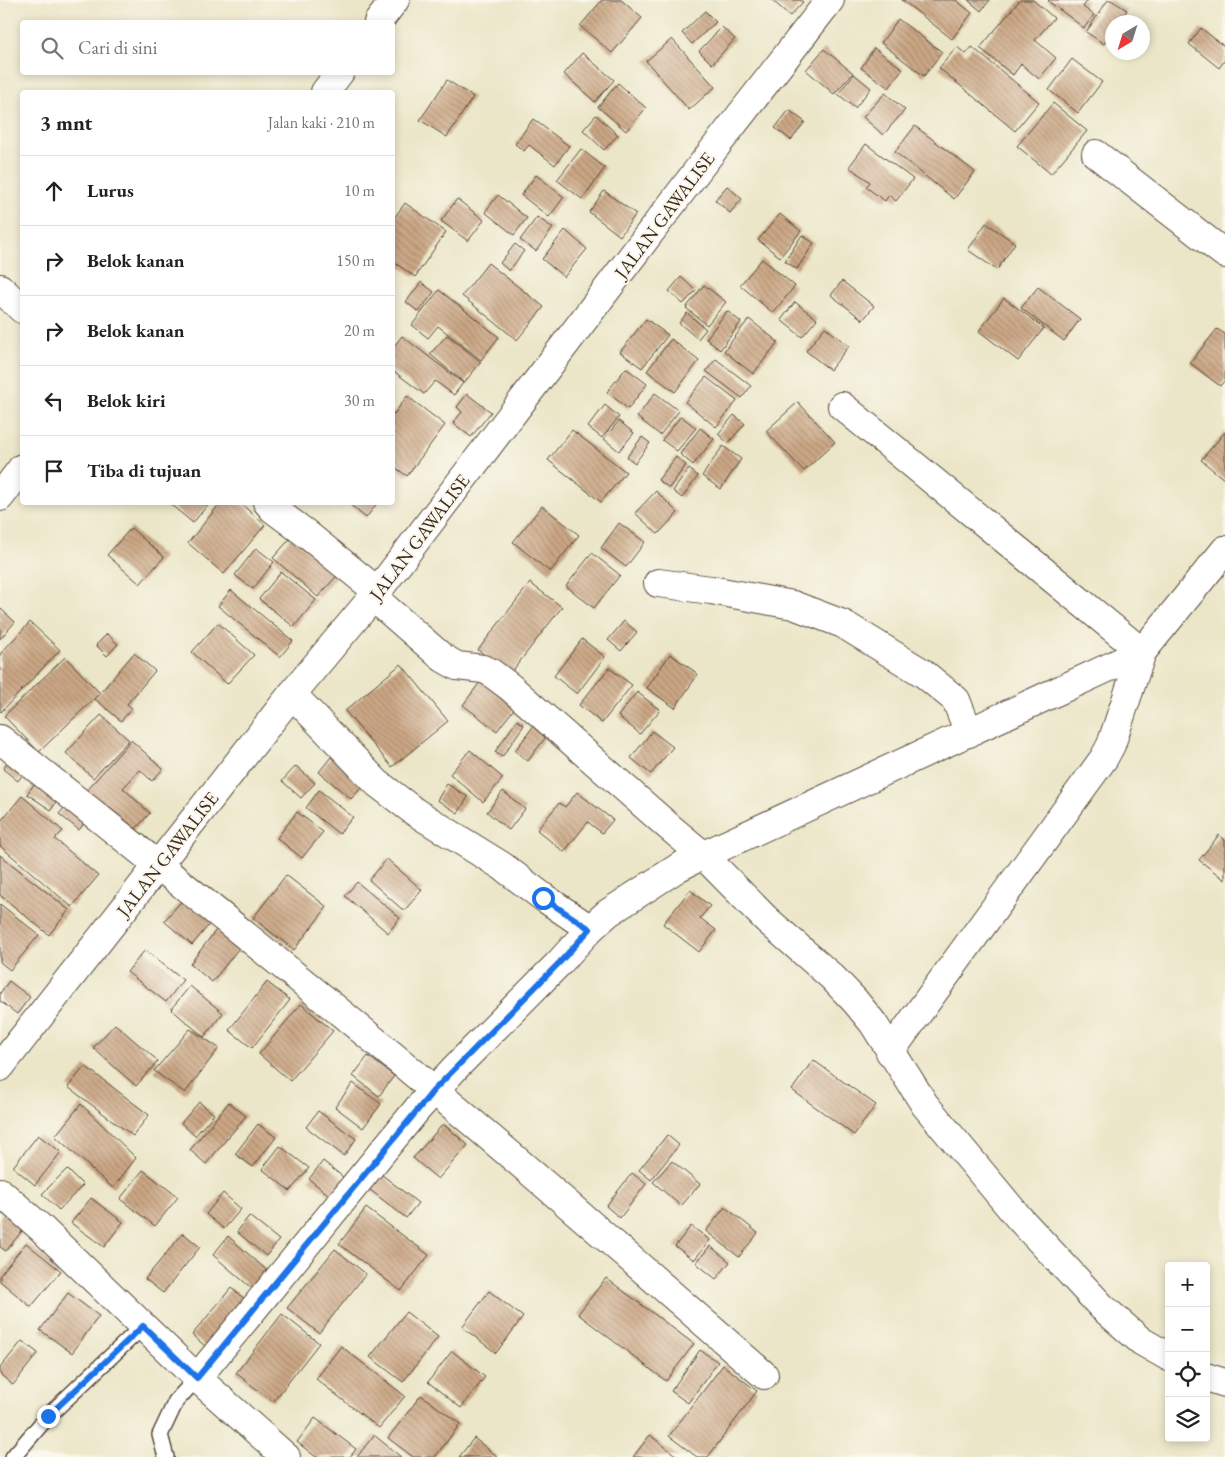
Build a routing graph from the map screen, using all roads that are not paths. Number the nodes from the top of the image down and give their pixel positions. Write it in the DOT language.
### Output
graph roads {
  1 [pos="395,0"];
  2 [pos="830,0"];
  3 [pos="380,20"];
  4 [pos="338,75"];
  5 [pos="326,90"];
  6 [pos="1096,154"];
  7 [pos="1225,254"];
  8 [pos="0,288"];
  9 [pos="20,307"];
  10 [pos="842,406"];
  11 [pos="20,471"];
  12 [pos="0,497"];
  13 [pos="270,505"];
  14 [pos="1225,550"];
  15 [pos="658,583"];
  16 [pos="375,594"];
  17 [pos="1142,652"];
  18 [pos="292,694"];
  19 [pos="969,733"];
  20 [pos="0,739"];
  21 [pos="704,856"];
  22 [pos="158,865"];
  23 [pos="590,929"];
  24 [pos="890,1052"];
  25 [pos="0,1067"];
  26 [pos="434,1090"];
  27 [pos="0,1192"];
  28 [pos="143,1326"];
  29 [pos="1165,1355"];
  30 [pos="764,1375"];
  31 [pos="1210,1377"];
  32 [pos="197,1378"];
  33 [pos="1225,1383"];
  34 [pos="13,1457"];
  35 [pos="166,1457"];
  36 [pos="286,1457"];
  1 -- 3 [label="street"];
  2 -- 16 [label="street, JALAN GAWALISE"];
  4 -- 5 [label="street"];
  6 -- 7 [label="street"];
  8 -- 9 [label="street"];
  10 -- 17 [label="street"];
  11 -- 12 [label="street"];
  13 -- 16 [label="street"];
  14 -- 17 [label="street"];
  15 -- 19 [label="street"];
  16 -- 18 [label="street, JALAN GAWALISE"];
  16 -- 21 [label="street"];
  17 -- 19 [label="street"];
  17 -- 24 [label="street"];
  18 -- 22 [label="street, JALAN GAWALISE"];
  18 -- 23 [label="street"];
  19 -- 21 [label="street"];
  20 -- 22 [label="street"];
  21 -- 23 [label="street"];
  21 -- 24 [label="street"];
  22 -- 25 [label="street, JALAN GAWALISE"];
  22 -- 26 [label="street"];
  23 -- 26 [label="street"];
  24 -- 29 [label="street"];
  26 -- 30 [label="street"];
  26 -- 32 [label="street"];
  27 -- 28 [label="street"];
  28 -- 32 [label="street"];
  28 -- 34 [label="lane"];
  31 -- 33 [label="street"];
  32 -- 35 [label="lane"];
  32 -- 36 [label="street"];
}
